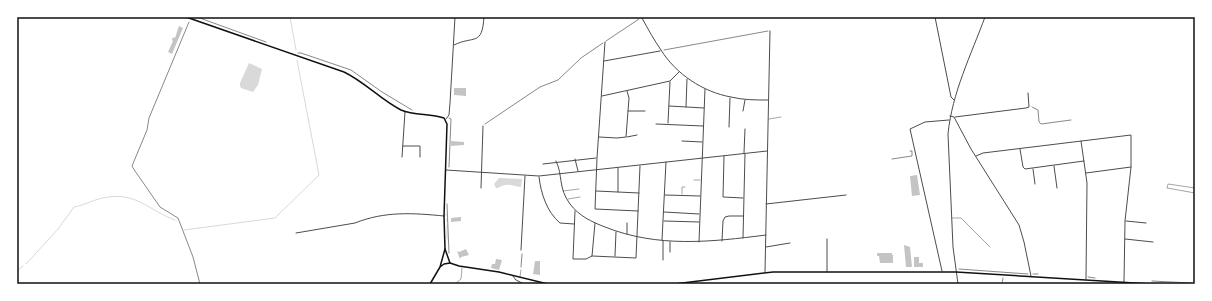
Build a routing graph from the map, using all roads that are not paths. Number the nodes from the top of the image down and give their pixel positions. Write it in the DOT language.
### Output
graph roads {
  1 [pos="186,17"];
  2 [pos="455,17"];
  3 [pos="484,17"];
  4 [pos="935,17"];
  5 [pos="985,17"];
  6 [pos="642,18"];
  7 [pos="770,31"];
  8 [pos="605,42"];
  9 [pos="454,45"];
  10 [pos="661,50"];
  11 [pos="604,61"];
  12 [pos="679,72"];
  13 [pos="687,78"];
  14 [pos="670,81"];
  15 [pos="705,89"];
  16 [pos="627,91"];
  17 [pos="1028,93"];
  18 [pos="601,96"];
  19 [pos="730,97"];
  20 [pos="745,99"];
  21 [pos="768,100"];
  22 [pos="954,100"];
  23 [pos="669,106"];
  24 [pos="686,107"];
  25 [pos="704,108"];
  26 [pos="405,111"];
  27 [pos="628,111"];
  28 [pos="645,111"];
  29 [pos="743,111"];
  30 [pos="950,116"];
  31 [pos="781,117"];
  32 [pos="954,117"];
  33 [pos="768,119"];
  34 [pos="446,120"];
  35 [pos="949,120"];
  36 [pos="656,124"];
  37 [pos="668,124"];
  38 [pos="483,126"];
  39 [pos="704,126"];
  40 [pos="729,127"];
  41 [pos="745,129"];
  42 [pos="637,135"];
  43 [pos="599,137"];
  44 [pos="626,137"];
  45 [pos="682,141"];
  46 [pos="1081,141"];
  47 [pos="702,142"];
  48 [pos="403,146"];
  49 [pos="1020,148"];
  50 [pos="767,151"];
  51 [pos="745,153"];
  52 [pos="724,156"];
  53 [pos="976,156"];
  54 [pos="402,157"];
  55 [pos="420,157"];
  56 [pos="597,158"];
  57 [pos="702,158"];
  58 [pos="576,160"];
  59 [pos="1084,161"];
  60 [pos="557,162"];
  61 [pos="666,162"];
  62 [pos="543,164"];
  63 [pos="640,165"];
  64 [pos="1054,165"];
  65 [pos="618,167"];
  66 [pos="1131,167"];
  67 [pos="1033,168"];
  68 [pos="445,170"];
  69 [pos="596,170"];
  70 [pos="482,172"];
  71 [pos="578,172"];
  72 [pos="1086,173"];
  73 [pos="559,174"];
  74 [pos="525,176"];
  75 [pos="539,176"];
  76 [pos="694,180"];
  77 [pos="701,180"];
  78 [pos="1035,184"];
  79 [pos="685,186"];
  80 [pos="481,188"];
  81 [pos="1057,188"];
  82 [pos="1195,188"];
  83 [pos="579,189"];
  84 [pos="562,191"];
  85 [pos="595,192"];
  86 [pos="618,192"];
  87 [pos="639,193"];
  88 [pos="1195,193"];
  89 [pos="664,195"];
  90 [pos="682,195"];
  91 [pos="846,195"];
  92 [pos="701,196"];
  93 [pos="580,198"];
  94 [pos="744,198"];
  95 [pos="567,199"];
  96 [pos="766,204"];
  97 [pos="575,211"];
  98 [pos="638,211"];
  99 [pos="663,212"];
  100 [pos="700,214"];
  101 [pos="444,216"];
  102 [pos="744,216"];
  103 [pos="951,218"];
  104 [pos="663,221"];
  105 [pos="1125,221"];
  106 [pos="700,222"];
  107 [pos="595,223"];
  108 [pos="627,223"];
  109 [pos="1146,223"];
  110 [pos="574,224"];
  111 [pos="616,232"];
  112 [pos="296,233"];
  113 [pos="627,235"];
  114 [pos="766,236"];
  115 [pos="637,237"];
  116 [pos="743,238"];
  117 [pos="827,239"];
  118 [pos="1124,239"];
  119 [pos="663,241"];
  120 [pos="722,241"];
  121 [pos="670,242"];
  122 [pos="699,242"];
  123 [pos="1153,242"];
  124 [pos="790,243"];
  125 [pos="765,247"];
  126 [pos="990,247"];
  127 [pos="445,249"];
  128 [pos="522,250"];
  129 [pos="670,252"];
  130 [pos="592,256"];
  131 [pos="615,257"];
  132 [pos="663,260"];
  133 [pos="450,263"];
  134 [pos="440,267"];
  135 [pos="463,267"];
  136 [pos="521,270"];
  137 [pos="827,272"];
  138 [pos="942,272"];
  139 [pos="956,272"];
  140 [pos="765,273"];
  141 [pos="512,275"];
  142 [pos="1031,276"];
  143 [pos="520,277"];
  144 [pos="1086,280"];
  145 [pos="1098,281"];
  146 [pos="1124,282"];
  147 [pos="1119,283"];
  148 [pos="430,284"];
  149 [pos="455,284"];
  150 [pos="524,284"];
  151 [pos="548,284"];
  152 [pos="674,284"];
  153 [pos="958,284"];
  154 [pos="1098,284"];
  155 [pos="1151,284"];
  1 -- 26 [label="main road"];
  2 -- 9 [label="street"];
  3 -- 9 [label="street"];
  4 -- 22 [label="street"];
  5 -- 22 [label="street"];
  6 -- 10 [label="street"];
  7 -- 21 [label="street"];
  8 -- 11 [label="street"];
  9 -- 34 [label="street"];
  10 -- 11 [label="street"];
  10 -- 12 [label="street"];
  11 -- 18 [label="street"];
  12 -- 13 [label="street"];
  12 -- 14 [label="street"];
  13 -- 15 [label="street"];
  13 -- 24 [label="street"];
  14 -- 16 [label="street"];
  14 -- 23 [label="street"];
  15 -- 19 [label="street"];
  15 -- 25 [label="street"];
  16 -- 18 [label="street"];
  16 -- 27 [label="street"];
  17 -- 32 [label="street"];
  18 -- 43 [label="street"];
  19 -- 20 [label="street"];
  19 -- 40 [label="street"];
  20 -- 21 [label="street"];
  20 -- 29 [label="street"];
  21 -- 33 [label="street"];
  22 -- 30 [label="street"];
  23 -- 24 [label="street"];
  23 -- 37 [label="street"];
  24 -- 25 [label="street"];
  25 -- 39 [label="street"];
  26 -- 34 [label="main road"];
  26 -- 48 [label="street"];
  27 -- 28 [label="street"];
  27 -- 44 [label="street"];
  30 -- 32 [label="street"];
  30 -- 35 [label="street"];
  31 -- 33 [label="lane"];
  32 -- 53 [label="street"];
  33 -- 50 [label="street"];
  34 -- 68 [label="main road"];
  35 -- 103 [label="street"];
  35 -- 138 [label="street"];
  36 -- 37 [label="street"];
  37 -- 39 [label="street"];
  38 -- 70 [label="street"];
  39 -- 47 [label="street"];
  41 -- 51 [label="street"];
  42 -- 44 [label="street"];
  43 -- 44 [label="street"];
  43 -- 56 [label="street"];
  45 -- 47 [label="street"];
  46 -- 49 [label="street"];
  46 -- 59 [label="street"];
  46 -- 66 [label="street"];
  47 -- 57 [label="street"];
  48 -- 54 [label="street"];
  48 -- 55 [label="street"];
  49 -- 53 [label="street"];
  49 -- 67 [label="street"];
  50 -- 51 [label="street"];
  50 -- 96 [label="street"];
  51 -- 52 [label="street"];
  51 -- 94 [label="street"];
  52 -- 57 [label="street"];
  52 -- 94 [label="street"];
  53 -- 142 [label="street"];
  56 -- 58 [label="street"];
  56 -- 69 [label="street"];
  57 -- 61 [label="street"];
  57 -- 77 [label="street"];
  58 -- 60 [label="street"];
  58 -- 71 [label="street"];
  59 -- 64 [label="street"];
  59 -- 72 [label="street"];
  60 -- 62 [label="street"];
  60 -- 73 [label="street"];
  61 -- 63 [label="street"];
  61 -- 89 [label="street"];
  63 -- 65 [label="street"];
  63 -- 87 [label="street"];
  64 -- 67 [label="street"];
  64 -- 81 [label="street"];
  65 -- 69 [label="street"];
  65 -- 86 [label="street"];
  66 -- 72 [label="street"];
  66 -- 105 [label="street"];
  67 -- 78 [label="street"];
  68 -- 70 [label="street"];
  68 -- 101 [label="main road"];
  69 -- 71 [label="street"];
  69 -- 85 [label="street"];
  70 -- 74 [label="street"];
  70 -- 80 [label="street"];
  71 -- 73 [label="street"];
  72 -- 144 [label="street"];
  73 -- 75 [label="street"];
  73 -- 84 [label="street"];
  74 -- 75 [label="street"];
  74 -- 128 [label="street"];
  75 -- 110 [label="street"];
  76 -- 77 [label="lane"];
  77 -- 92 [label="street"];
  79 -- 90 [label="lane"];
  82 -- 88 [label="lane"];
  83 -- 84 [label="lane"];
  84 -- 95 [label="street"];
  85 -- 86 [label="street"];
  85 -- 98 [label="street"];
  86 -- 87 [label="street"];
  87 -- 98 [label="street"];
  89 -- 90 [label="street"];
  89 -- 99 [label="street"];
  90 -- 92 [label="street"];
  91 -- 96 [label="street"];
  92 -- 100 [label="street"];
  93 -- 95 [label="lane"];
  94 -- 102 [label="street"];
  95 -- 97 [label="street"];
  96 -- 114 [label="street"];
  97 -- 107 [label="street"];
  97 -- 110 [label="street"];
  98 -- 115 [label="street"];
  99 -- 100 [label="street"];
  99 -- 104 [label="street"];
  100 -- 106 [label="street"];
  101 -- 112 [label="street"];
  101 -- 127 [label="main road"];
  102 -- 116 [label="street"];
  102 -- 120 [label="street"];
  103 -- 126 [label="lane"];
  103 -- 139 [label="street"];
  104 -- 106 [label="street"];
  104 -- 119 [label="street"];
  105 -- 109 [label="street"];
  105 -- 118 [label="street"];
  106 -- 122 [label="street"];
  107 -- 111 [label="street"];
  107 -- 130 [label="street"];
  108 -- 113 [label="street"];
  110 -- 130 [label="street"];
  111 -- 113 [label="street"];
  111 -- 131 [label="street"];
  113 -- 115 [label="street"];
  114 -- 116 [label="street"];
  114 -- 125 [label="street"];
  115 -- 119 [label="street"];
  115 -- 131 [label="street"];
  116 -- 120 [label="street"];
  117 -- 137 [label="street"];
  118 -- 123 [label="street"];
  118 -- 146 [label="street"];
  119 -- 121 [label="street"];
  119 -- 132 [label="street"];
  120 -- 122 [label="street"];
  121 -- 122 [label="street"];
  121 -- 129 [label="street"];
  124 -- 125 [label="street"];
  125 -- 140 [label="street"];
  127 -- 133 [label="main road"];
  127 -- 134 [label="main road"];
  130 -- 131 [label="street"];
  133 -- 134 [label="main road"];
  133 -- 135 [label="main road"];
  134 -- 148 [label="main road"];
  135 -- 141 [label="main road"];
  135 -- 149 [label="lane"];
  136 -- 143 [label="lane"];
  137 -- 138 [label="main road"];
  137 -- 140 [label="main road"];
  138 -- 139 [label="main road"];
  139 -- 142 [label="main road"];
  139 -- 153 [label="street"];
  140 -- 152 [label="main road"];
  141 -- 143 [label="main road"];
  141 -- 150 [label="street"];
  142 -- 144 [label="main road"];
  143 -- 151 [label="main road"];
  144 -- 145 [label="main road"];
  145 -- 147 [label="main road"];
  145 -- 154 [label="street"];
  146 -- 147 [label="main road"];
  146 -- 155 [label="main road"];
}
